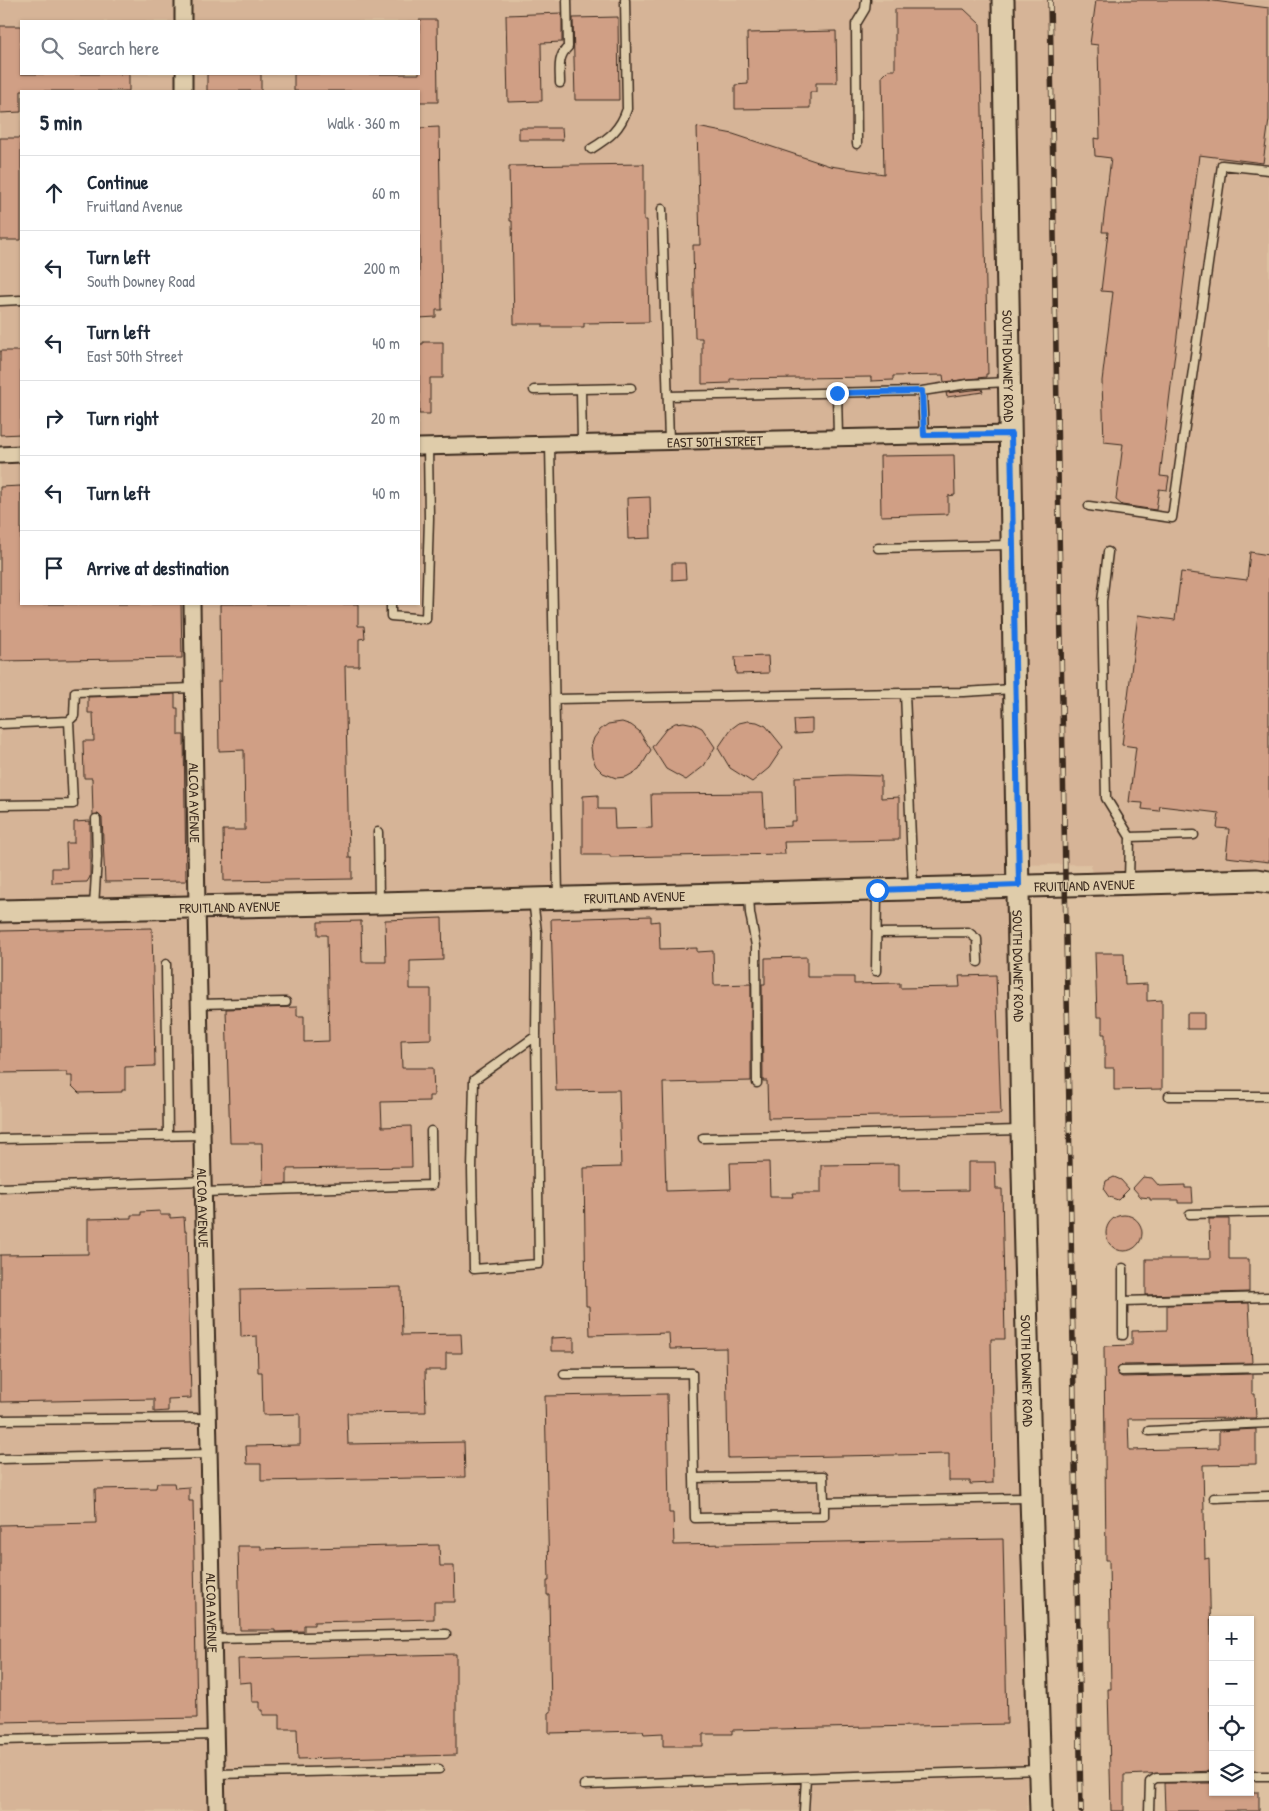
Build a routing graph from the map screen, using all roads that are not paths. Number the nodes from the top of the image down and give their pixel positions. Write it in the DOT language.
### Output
graph roads {
  1 [pos="183,0"];
  2 [pos="567,0"];
  3 [pos="625,0"];
  4 [pos="866,0"];
  5 [pos="1002,0"];
  6 [pos="183,20"];
  7 [pos="184,75"];
  8 [pos="560,83"];
  9 [pos="184,90"];
  10 [pos="857,144"];
  11 [pos="591,149"];
  12 [pos="1269,170"];
  13 [pos="662,209"];
  14 [pos="20,300"];
  15 [pos="0,301"];
  16 [pos="1010,382"];
  17 [pos="631,388"];
  18 [pos="581,389"];
  19 [pos="534,390"];
  20 [pos="922,391"];
  21 [pos="837,393"];
  22 [pos="668,396"];
  23 [pos="1011,434"];
  24 [pos="924,435"];
  25 [pos="838,437"];
  26 [pos="669,441"];
  27 [pos="582,443"];
  28 [pos="550,444"];
  29 [pos="423,446"];
  30 [pos="20,454"];
  31 [pos="0,455"];
  32 [pos="1089,506"];
  33 [pos="1012,545"];
  34 [pos="878,548"];
  35 [pos="1108,552"];
  36 [pos="192,605"];
  37 [pos="391,605"];
  38 [pos="194,688"];
  39 [pos="1015,688"];
  40 [pos="906,693"];
  41 [pos="555,699"];
  42 [pos="69,721"];
  43 [pos="0,724"];
  44 [pos="0,805"];
  45 [pos="96,819"];
  46 [pos="378,832"];
  47 [pos="1194,835"];
  48 [pos="1130,836"];
  49 [pos="1269,882"];
  50 [pos="1128,883"];
  51 [pos="1019,885"];
  52 [pos="913,889"];
  53 [pos="877,890"];
  54 [pos="749,893"];
  55 [pos="533,898"];
  56 [pos="558,898"];
  57 [pos="379,903"];
  58 [pos="197,906"];
  59 [pos="94,909"];
  60 [pos="0,911"];
  61 [pos="877,933"];
  62 [pos="978,962"];
  63 [pos="166,964"];
  64 [pos="876,971"];
  65 [pos="286,1002"];
  66 [pos="199,1004"];
  67 [pos="536,1036"];
  68 [pos="757,1083"];
  69 [pos="1169,1096"];
  70 [pos="1269,1096"];
  71 [pos="1022,1130"];
  72 [pos="431,1131"];
  73 [pos="202,1135"];
  74 [pos="168,1136"];
  75 [pos="703,1138"];
  76 [pos="0,1139"];
  77 [pos="203,1186"];
  78 [pos="0,1188"];
  79 [pos="1269,1212"];
  80 [pos="1190,1214"];
  81 [pos="1123,1268"];
  82 [pos="1269,1297"];
  83 [pos="1123,1301"];
  84 [pos="1123,1335"];
  85 [pos="1269,1368"];
  86 [pos="1122,1371"];
  87 [pos="564,1374"];
  88 [pos="208,1418"];
  89 [pos="0,1420"];
  90 [pos="1269,1424"];
  91 [pos="1148,1431"];
  92 [pos="209,1454"];
  93 [pos="0,1459"];
  94 [pos="694,1478"];
  95 [pos="1269,1496"];
  96 [pos="1031,1498"];
  97 [pos="1214,1498"];
  98 [pos="824,1502"];
  99 [pos="446,1634"];
  100 [pos="213,1639"];
  101 [pos="215,1735"];
  102 [pos="0,1740"];
  103 [pos="439,1769"];
  104 [pos="1040,1770"];
  105 [pos="216,1774"];
  106 [pos="1254,1776"];
  107 [pos="1269,1776"];
  108 [pos="1209,1777"];
  109 [pos="806,1778"];
  110 [pos="584,1785"];
  111 [pos="217,1811"];
  112 [pos="804,1811"];
  113 [pos="1041,1811"];
  114 [pos="1149,1811"];
  1 -- 6 [label="street"];
  2 -- 8 [label="lane"];
  3 -- 11 [label="lane"];
  4 -- 10 [label="lane"];
  5 -- 16 [label="main road, SOUTH DOWNEY ROAD"];
  7 -- 9 [label="street"];
  12 -- 32 [label="lane"];
  13 -- 22 [label="lane"];
  14 -- 15 [label="lane"];
  16 -- 20 [label="lane"];
  16 -- 23 [label="main road, SOUTH DOWNEY ROAD"];
  17 -- 18 [label="lane"];
  18 -- 19 [label="lane"];
  18 -- 27 [label="lane"];
  20 -- 21 [label="lane"];
  20 -- 24 [label="lane"];
  21 -- 22 [label="lane"];
  21 -- 25 [label="lane"];
  22 -- 26 [label="lane"];
  23 -- 24 [label="street, EAST 50TH STREET"];
  23 -- 33 [label="main road, SOUTH DOWNEY ROAD"];
  24 -- 25 [label="street, EAST 50TH STREET"];
  25 -- 26 [label="street, EAST 50TH STREET"];
  26 -- 27 [label="street, EAST 50TH STREET"];
  27 -- 28 [label="street, EAST 50TH STREET"];
  28 -- 29 [label="street, EAST 50TH STREET"];
  28 -- 41 [label="lane"];
  29 -- 37 [label="lane"];
  30 -- 31 [label="street"];
  33 -- 34 [label="lane"];
  33 -- 39 [label="main road, SOUTH DOWNEY ROAD"];
  35 -- 48 [label="lane"];
  36 -- 38 [label="street, ALCOA AVENUE"];
  38 -- 42 [label="lane"];
  38 -- 58 [label="street, ALCOA AVENUE"];
  39 -- 40 [label="lane"];
  39 -- 51 [label="main road, SOUTH DOWNEY ROAD"];
  40 -- 41 [label="lane"];
  40 -- 52 [label="lane"];
  41 -- 56 [label="lane"];
  42 -- 43 [label="lane"];
  42 -- 44 [label="lane"];
  45 -- 59 [label="lane"];
  46 -- 57 [label="lane"];
  47 -- 48 [label="lane"];
  48 -- 50 [label="lane"];
  49 -- 50 [label="main road, FRUITLAND AVENUE"];
  50 -- 51 [label="main road, FRUITLAND AVENUE"];
  51 -- 52 [label="main road, FRUITLAND AVENUE"];
  51 -- 71 [label="main road, SOUTH DOWNEY ROAD"];
  52 -- 53 [label="main road, FRUITLAND AVENUE"];
  53 -- 54 [label="main road, FRUITLAND AVENUE"];
  53 -- 61 [label="lane"];
  54 -- 56 [label="main road, FRUITLAND AVENUE"];
  54 -- 68 [label="lane"];
  55 -- 56 [label="main road, FRUITLAND AVENUE"];
  55 -- 57 [label="main road, FRUITLAND AVENUE"];
  55 -- 67 [label="lane"];
  57 -- 58 [label="main road, FRUITLAND AVENUE"];
  58 -- 59 [label="main road, FRUITLAND AVENUE"];
  58 -- 66 [label="street, ALCOA AVENUE"];
  59 -- 60 [label="main road, FRUITLAND AVENUE"];
  61 -- 62 [label="lane"];
  61 -- 64 [label="lane"];
  63 -- 74 [label="lane"];
  65 -- 66 [label="lane"];
  66 -- 73 [label="street, ALCOA AVENUE"];
  67 -- 67 [label="lane"];
  69 -- 70 [label="lane"];
  71 -- 75 [label="lane"];
  71 -- 96 [label="main road, SOUTH DOWNEY ROAD"];
  72 -- 77 [label="lane"];
  73 -- 74 [label="lane"];
  73 -- 77 [label="street, ALCOA AVENUE"];
  74 -- 76 [label="lane"];
  77 -- 78 [label="lane"];
  77 -- 88 [label="street, ALCOA AVENUE"];
  79 -- 80 [label="lane"];
  81 -- 83 [label="lane"];
  82 -- 83 [label="lane"];
  83 -- 84 [label="lane"];
  85 -- 86 [label="lane"];
  87 -- 94 [label="lane"];
  88 -- 89 [label="lane"];
  88 -- 92 [label="street, ALCOA AVENUE"];
  90 -- 91 [label="lane"];
  92 -- 93 [label="lane"];
  92 -- 100 [label="street, ALCOA AVENUE"];
  94 -- 98 [label="lane"];
  94 -- 98 [label="lane"];
  95 -- 97 [label="lane"];
  96 -- 98 [label="lane"];
  96 -- 104 [label="main road, SOUTH DOWNEY ROAD"];
  99 -- 100 [label="lane"];
  100 -- 101 [label="street, ALCOA AVENUE"];
  101 -- 102 [label="lane"];
  101 -- 105 [label="street, ALCOA AVENUE"];
  103 -- 105 [label="lane"];
  104 -- 109 [label="lane"];
  104 -- 113 [label="main road, SOUTH DOWNEY ROAD"];
  105 -- 111 [label="street, ALCOA AVENUE"];
  106 -- 107 [label="lane"];
  108 -- 114 [label="lane"];
  109 -- 110 [label="lane"];
  109 -- 112 [label="lane"];
}
